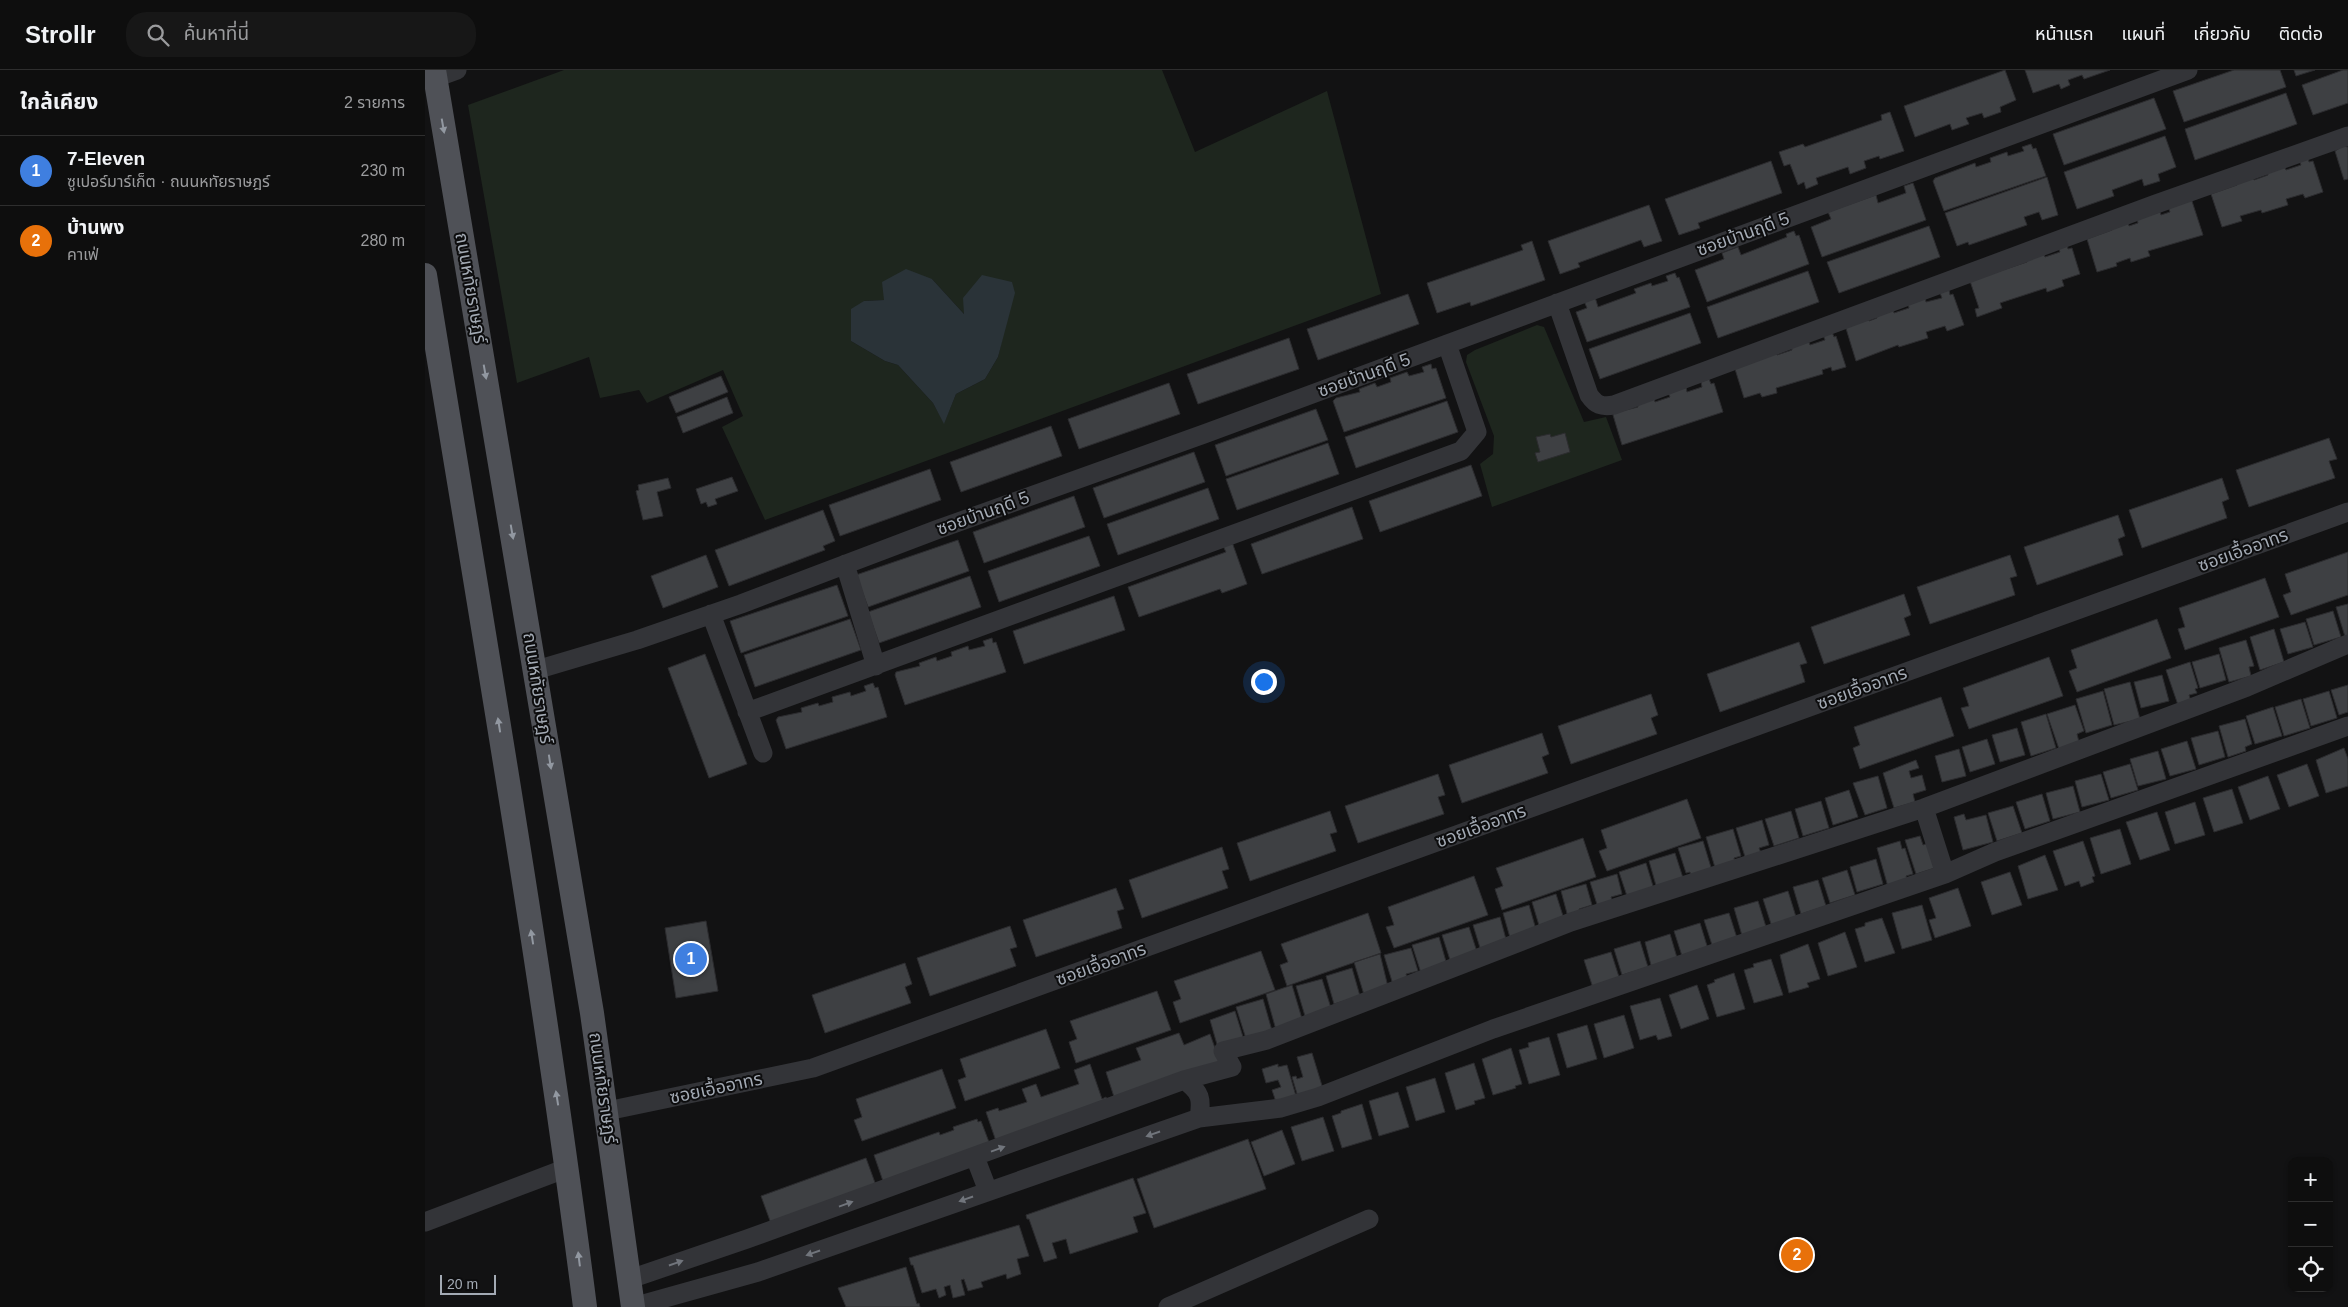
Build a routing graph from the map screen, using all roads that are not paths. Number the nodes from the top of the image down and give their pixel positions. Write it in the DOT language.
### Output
graph roads {
  1 [pos="457,70"];
  2 [pos="2189,70"];
  3 [pos="431,76"];
  4 [pos="2348,136"];
  5 [pos="425,275"];
  6 [pos="1557,303"];
  7 [pos="1447,344"];
  8 [pos="2348,512"];
  9 [pos="845,564"];
  10 [pos="711,614"];
  11 [pos="2348,644"];
  12 [pos="876,666"];
  13 [pos="536,670"];
  14 [pos="747,712"];
  15 [pos="2348,726"];
  16 [pos="763,754"];
  17 [pos="1924,808"];
  18 [pos="1945,874"];
  19 [pos="1184,1080"];
  20 [pos="607,1111"];
  21 [pos="1199,1118"];
  22 [pos="975,1157"];
  23 [pos="567,1168"];
  24 [pos="988,1191"];
  25 [pos="1369,1219"];
  26 [pos="425,1222"];
  27 [pos="629,1279"];
  28 [pos="585,1307"];
  29 [pos="633,1307"];
  30 [pos="1168,1307"];
  1 -- 3 [label="street"];
  2 -- 6 [label="street, ซอยบ้านฤดี 5"];
  3 -- 13 [label="main road, ถนนหทัยราษฎร์, one-way"];
  4 -- 6 [label="street"];
  23 -- 5 [label="main road, one-way"];
  6 -- 7 [label="street, ซอยบ้านฤดี 5"];
  7 -- 9 [label="street, ซอยบ้านฤดี 5"];
  7 -- 12 [label="street"];
  8 -- 20 [label="street, ซอยเอื้ออาทร"];
  9 -- 10 [label="street, ซอยบ้านฤดี 5"];
  9 -- 12 [label="street"];
  10 -- 13 [label="street, ซอยบ้านฤดี 5"];
  10 -- 14 [label="street"];
  11 -- 17 [label="street"];
  12 -- 14 [label="street"];
  13 -- 20 [label="main road, ถนนหทัยราษฎร์, one-way"];
  14 -- 16 [label="street"];
  15 -- 18 [label="street"];
  17 -- 18 [label="street"];
  17 -- 19 [label="street"];
  18 -- 21 [label="street"];
  19 -- 21 [label="street"];
  22 -- 19 [label="street, one-way"];
  20 -- 27 [label="main road, ถนนหทัยราษฎร์"];
  21 -- 24 [label="street, one-way"];
  22 -- 24 [label="street"];
  27 -- 22 [label="street, one-way"];
  23 -- 26 [label="street"];
  28 -- 23 [label="main road, one-way"];
  24 -- 29 [label="street, one-way"];
  25 -- 30 [label="street"];
  27 -- 29 [label="main road, ถนนหทัยราษฎร์"];
}
